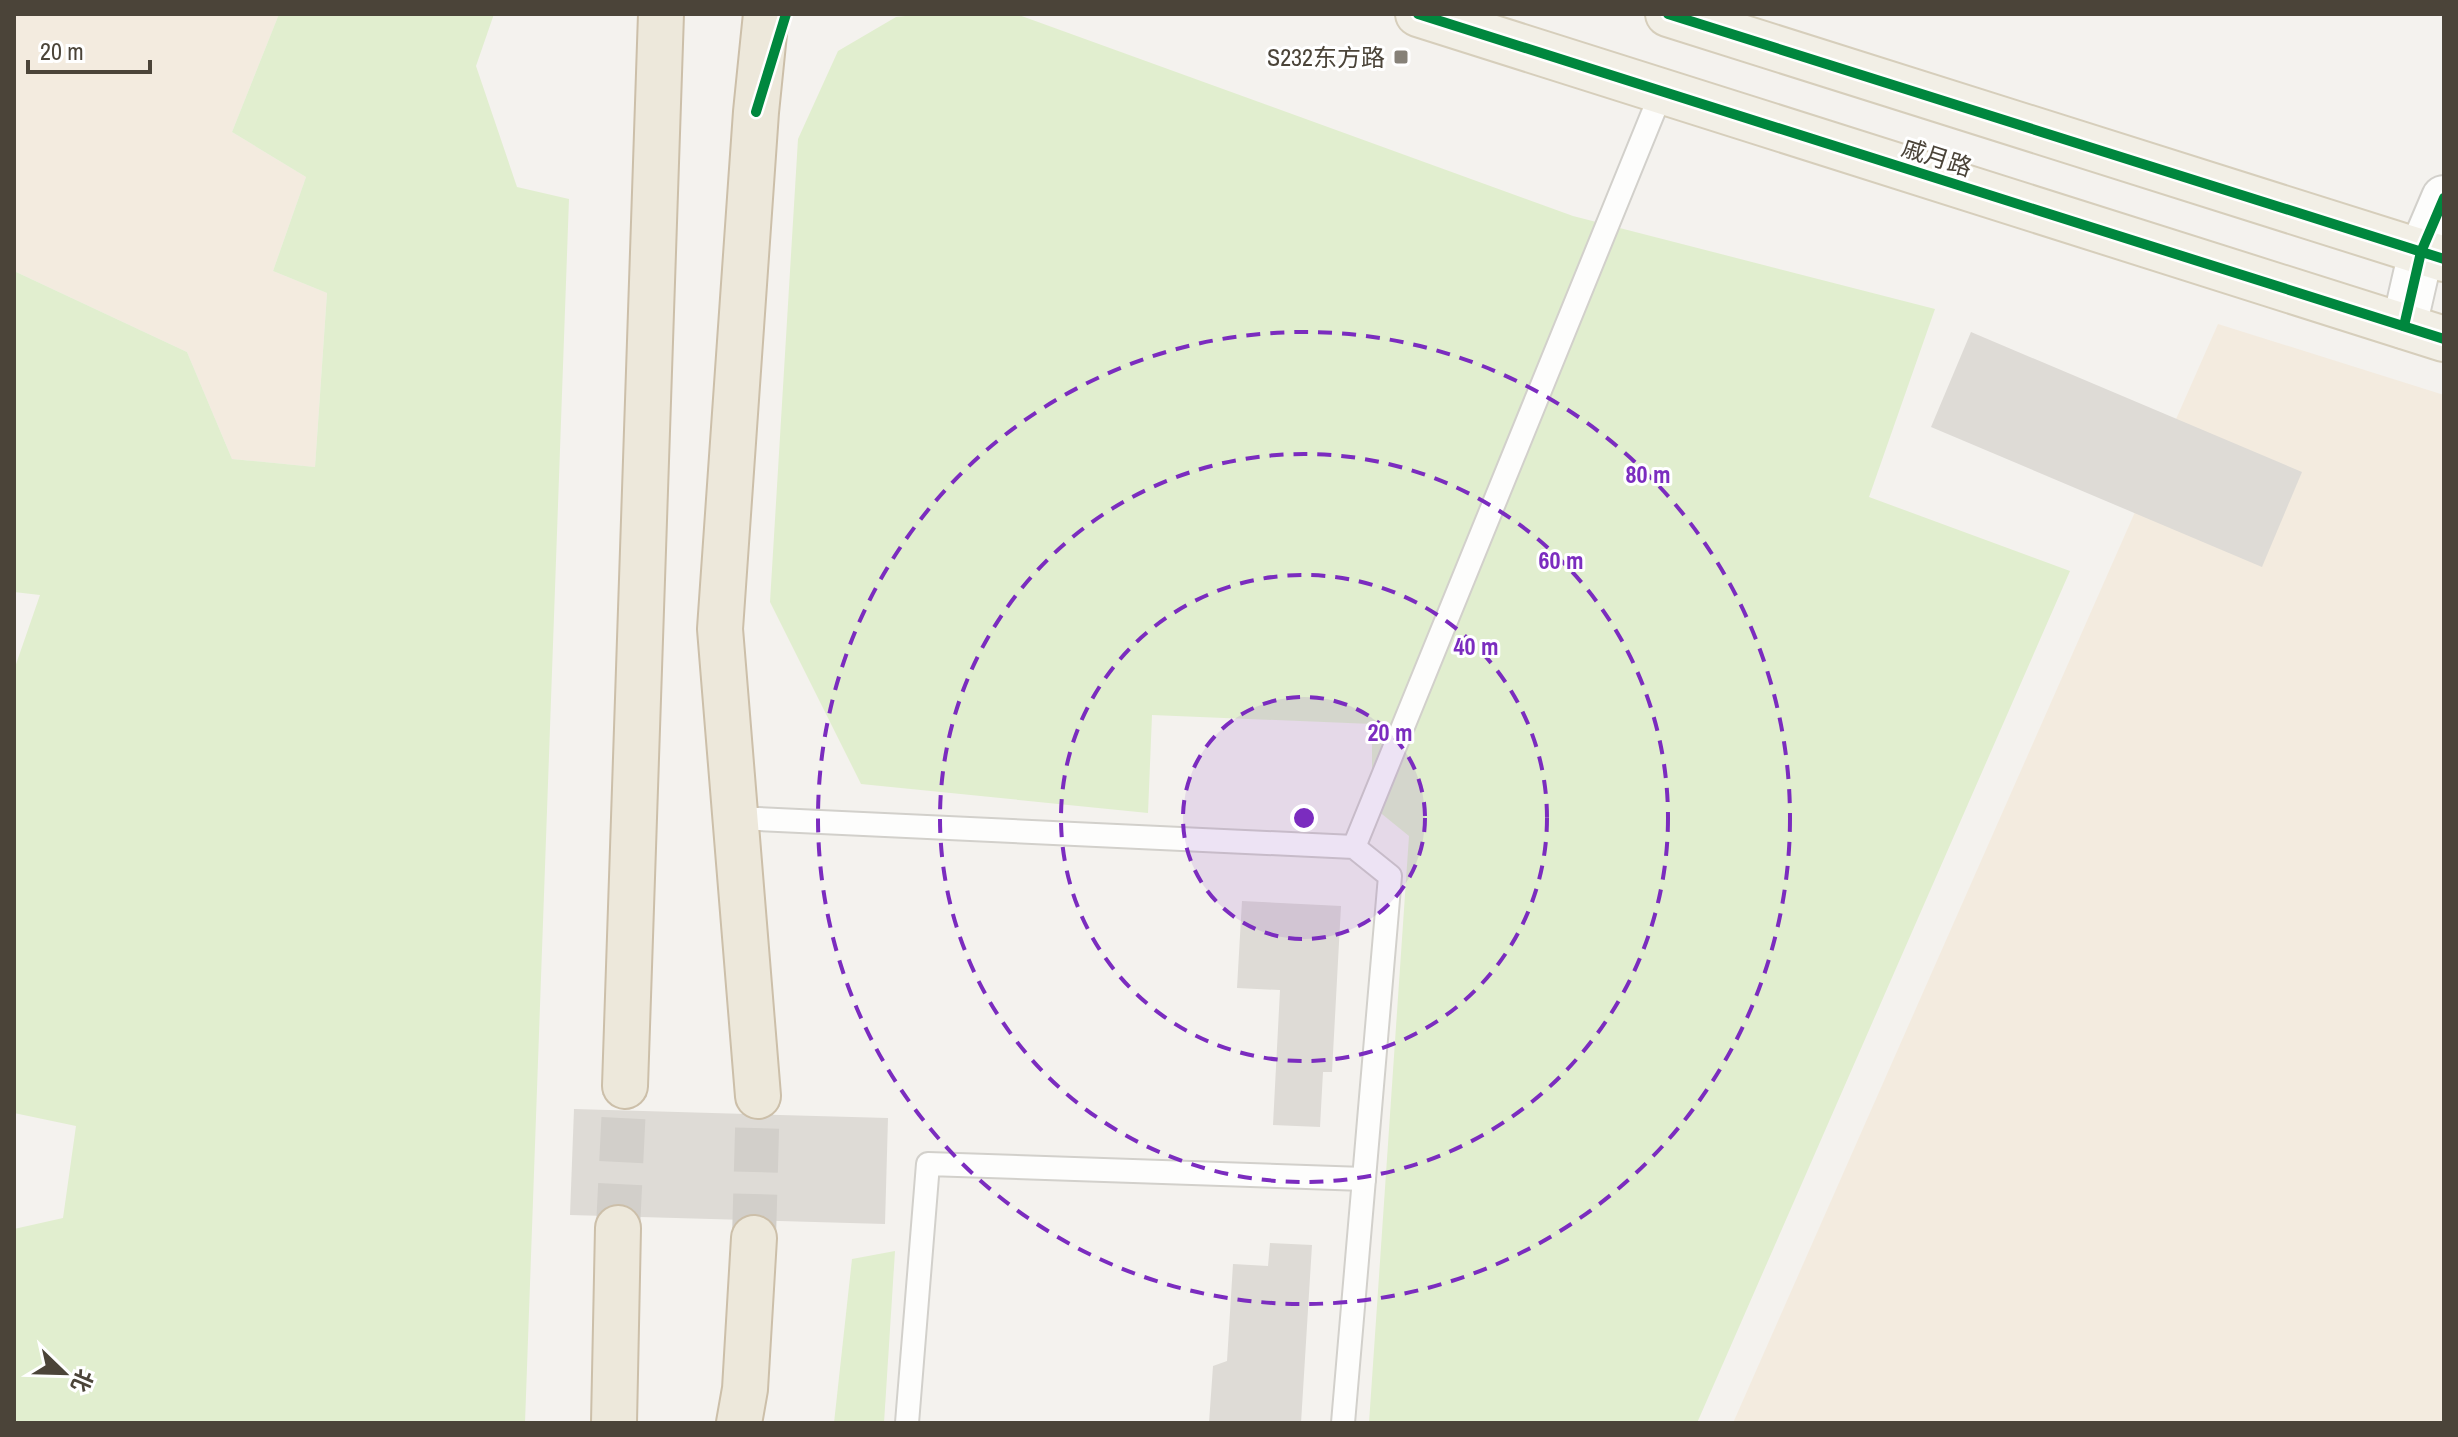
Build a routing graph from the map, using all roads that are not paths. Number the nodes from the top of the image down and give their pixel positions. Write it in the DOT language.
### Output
graph roads {
  1 [pos="766,14"];
  2 [pos="786,14"];
  3 [pos="1418,14"];
  4 [pos="1668,14"];
  5 [pos="658,20"];
  6 [pos="1662,91"];
  7 [pos="756,112"];
  8 [pos="2444,198"];
  9 [pos="2433,255"];
  10 [pos="2424,332"];
  11 [pos="735,818"];
  12 [pos="1354,847"];
  13 [pos="625,1086"];
  14 [pos="758,1096"];
  15 [pos="1364,1179"];
  16 [pos="618,1228"];
  17 [pos="754,1238"];
  18 [pos="614,1423"];
  19 [pos="739,1423"];
  20 [pos="907,1423"];
  21 [pos="1343,1423"];
  1 -- 7 [label="highway"];
  2 -- 7 [label="highway"];
  3 -- 6 [label="main road, 戚月路"];
  4 -- 9 [label="main road"];
  5 -- 13 [label="highway"];
  6 -- 10 [label="main road, 戚月路"];
  6 -- 12 [label="lane"];
  7 -- 11 [label="highway"];
  8 -- 9 [label="street"];
  9 -- 10 [label="street"];
  11 -- 12 [label="lane"];
  11 -- 14 [label="highway"];
  12 -- 15 [label="lane"];
  15 -- 20 [label="lane"];
  15 -- 21 [label="lane"];
  16 -- 18 [label="highway"];
  17 -- 19 [label="highway"];
}
